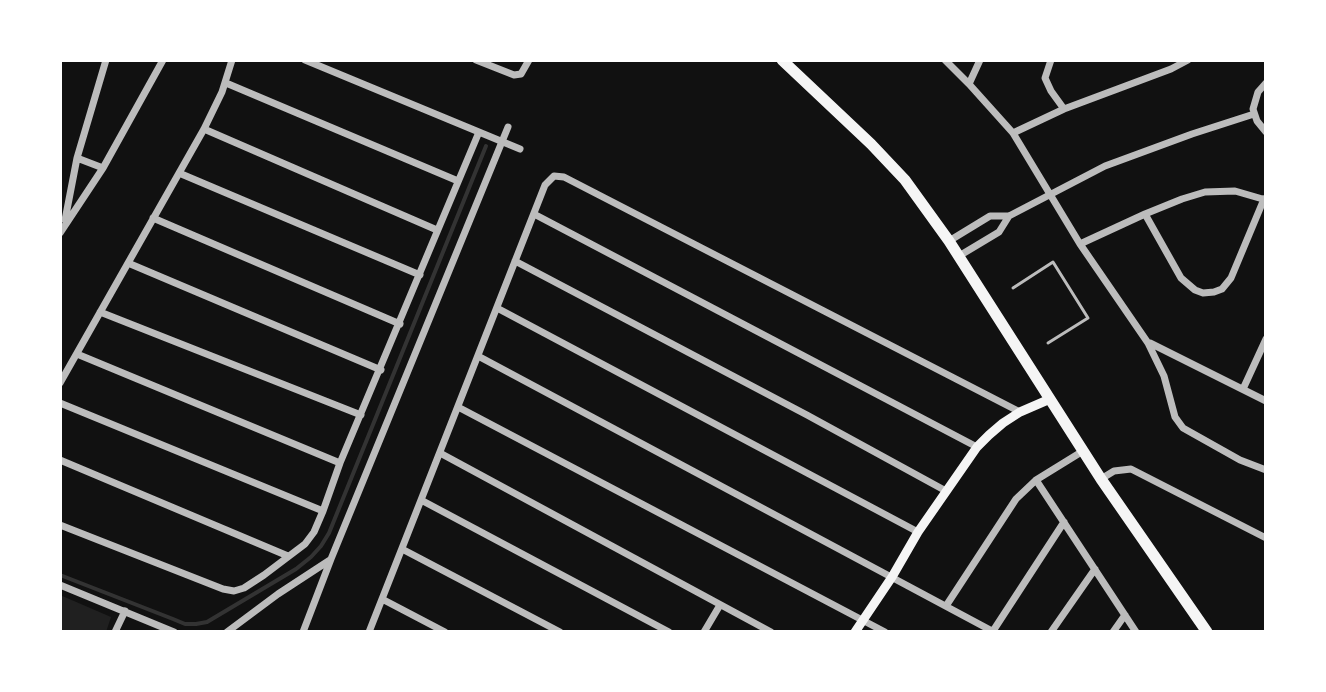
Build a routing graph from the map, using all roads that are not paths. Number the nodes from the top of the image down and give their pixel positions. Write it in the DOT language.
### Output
graph roads {
  1 [pos="106,60"];
  2 [pos="163,60"];
  3 [pos="232,60"];
  4 [pos="305,60"];
  5 [pos="476,60"];
  6 [pos="529,60"];
  7 [pos="782,60"];
  8 [pos="945,60"];
  9 [pos="980,60"];
  10 [pos="1051,60"];
  11 [pos="1188,60"];
  12 [pos="226,83"];
  13 [pos="1266,83"];
  14 [pos="969,84"];
  15 [pos="1064,109"];
  16 [pos="1254,114"];
  17 [pos="508,127"];
  18 [pos="204,129"];
  19 [pos="479,132"];
  20 [pos="1266,132"];
  21 [pos="1013,133"];
  22 [pos="502,142"];
  23 [pos="520,149"];
  24 [pos="77,158"];
  25 [pos="103,168"];
  26 [pos="179,173"];
  27 [pos="458,181"];
  28 [pos="1049,194"];
  29 [pos="1265,199"];
  30 [pos="534,214"];
  31 [pos="1145,214"];
  32 [pos="1009,216"];
  33 [pos="153,218"];
  34 [pos="62,230"];
  35 [pos="437,230"];
  36 [pos="949,241"];
  37 [pos="1080,244"];
  38 [pos="959,256"];
  39 [pos="515,261"];
  40 [pos="128,263"];
  41 [pos="420,275"];
  42 [pos="1013,288"];
  43 [pos="497,308"];
  44 [pos="100,312"];
  45 [pos="400,324"];
  46 [pos="1266,339"];
  47 [pos="1048,343"];
  48 [pos="1148,343"];
  49 [pos="77,354"];
  50 [pos="478,356"];
  51 [pos="381,370"];
  52 [pos="60,383"];
  53 [pos="1243,389"];
  54 [pos="1050,399"];
  55 [pos="1266,401"];
  56 [pos="60,403"];
  57 [pos="458,407"];
  58 [pos="1020,412"];
  59 [pos="361,415"];
  60 [pos="977,447"];
  61 [pos="1083,451"];
  62 [pos="440,453"];
  63 [pos="60,460"];
  64 [pos="340,463"];
  65 [pos="1266,470"];
  66 [pos="1101,479"];
  67 [pos="1036,480"];
  68 [pos="946,491"];
  69 [pos="421,500"];
  70 [pos="323,511"];
  71 [pos="1064,522"];
  72 [pos="60,525"];
  73 [pos="918,532"];
  74 [pos="1266,538"];
  75 [pos="402,549"];
  76 [pos="288,556"];
  77 [pos="331,559"];
  78 [pos="1095,569"];
  79 [pos="892,577"];
  80 [pos="60,585"];
  81 [pos="382,599"];
  82 [pos="720,605"];
  83 [pos="946,606"];
  84 [pos="125,611"];
  85 [pos="1125,615"];
  86 [pos="863,620"];
  87 [pos="115,632"];
  88 [pos="174,632"];
  89 [pos="227,632"];
  90 [pos="303,632"];
  91 [pos="369,632"];
  92 [pos="445,632"];
  93 [pos="560,632"];
  94 [pos="669,632"];
  95 [pos="704,632"];
  96 [pos="771,632"];
  97 [pos="855,632"];
  98 [pos="885,632"];
  99 [pos="994,632"];
  100 [pos="1051,632"];
  101 [pos="1113,632"];
  102 [pos="1136,632"];
  103 [pos="1207,632"];
  1 -- 24 [label="street"];
  2 -- 25 [label="street"];
  3 -- 12 [label="street"];
  4 -- 19 [label="street"];
  5 -- 6 [label="street"];
  7 -- 36 [label="main road"];
  8 -- 14 [label="street"];
  9 -- 14 [label="street"];
  10 -- 15 [label="street"];
  11 -- 15 [label="street"];
  12 -- 18 [label="street"];
  12 -- 27 [label="street"];
  13 -- 16 [label="street"];
  14 -- 21 [label="street"];
  15 -- 21 [label="street"];
  16 -- 20 [label="street"];
  16 -- 28 [label="street"];
  17 -- 22 [label="street"];
  18 -- 26 [label="street"];
  18 -- 35 [label="street"];
  19 -- 22 [label="street"];
  19 -- 27 [label="street"];
  21 -- 28 [label="street"];
  22 -- 23 [label="street"];
  22 -- 77 [label="street"];
  24 -- 25 [label="street"];
  24 -- 34 [label="street"];
  25 -- 34 [label="street"];
  26 -- 33 [label="street"];
  26 -- 41 [label="street"];
  27 -- 35 [label="street"];
  28 -- 32 [label="street"];
  28 -- 37 [label="street"];
  29 -- 31 [label="street"];
  29 -- 31 [label="street"];
  30 -- 39 [label="street"];
  30 -- 58 [label="street"];
  30 -- 60 [label="street"];
  31 -- 37 [label="street"];
  32 -- 36 [label="street"];
  32 -- 38 [label="street"];
  33 -- 40 [label="street"];
  33 -- 45 [label="street"];
  35 -- 41 [label="street"];
  36 -- 38 [label="main road"];
  37 -- 48 [label="street"];
  38 -- 54 [label="main road"];
  39 -- 43 [label="street"];
  39 -- 68 [label="street"];
  40 -- 44 [label="street"];
  40 -- 51 [label="street"];
  41 -- 45 [label="street"];
  42 -- 47 [label="lane"];
  43 -- 50 [label="street"];
  43 -- 73 [label="street"];
  44 -- 49 [label="street"];
  44 -- 59 [label="street"];
  45 -- 51 [label="street"];
  46 -- 53 [label="street"];
  48 -- 53 [label="street"];
  48 -- 65 [label="street"];
  49 -- 52 [label="street"];
  49 -- 64 [label="street"];
  50 -- 57 [label="street"];
  50 -- 79 [label="street"];
  51 -- 59 [label="street"];
  53 -- 55 [label="street"];
  54 -- 58 [label="main road"];
  54 -- 61 [label="main road"];
  56 -- 70 [label="street"];
  57 -- 62 [label="street"];
  57 -- 86 [label="street"];
  58 -- 60 [label="main road"];
  59 -- 64 [label="street"];
  60 -- 68 [label="main road"];
  61 -- 66 [label="main road"];
  61 -- 67 [label="street"];
  62 -- 69 [label="street"];
  62 -- 82 [label="street"];
  63 -- 76 [label="street"];
  64 -- 70 [label="street"];
  66 -- 74 [label="street"];
  66 -- 103 [label="main road"];
  67 -- 71 [label="street"];
  67 -- 83 [label="street"];
  68 -- 73 [label="main road"];
  69 -- 75 [label="street"];
  69 -- 94 [label="street"];
  70 -- 76 [label="street"];
  71 -- 78 [label="street"];
  71 -- 99 [label="street"];
  72 -- 76 [label="street"];
  73 -- 79 [label="main road"];
  75 -- 81 [label="street"];
  75 -- 93 [label="street"];
  77 -- 89 [label="street"];
  77 -- 90 [label="street"];
  78 -- 85 [label="street"];
  78 -- 100 [label="street"];
  79 -- 83 [label="street"];
  79 -- 86 [label="main road"];
  80 -- 84 [label="street"];
  81 -- 91 [label="street"];
  81 -- 92 [label="street"];
  82 -- 95 [label="street"];
  82 -- 96 [label="street"];
  83 -- 99 [label="street"];
  84 -- 87 [label="street"];
  84 -- 88 [label="street"];
  85 -- 101 [label="street"];
  85 -- 102 [label="street"];
  86 -- 97 [label="main road"];
  86 -- 98 [label="street"];
}
